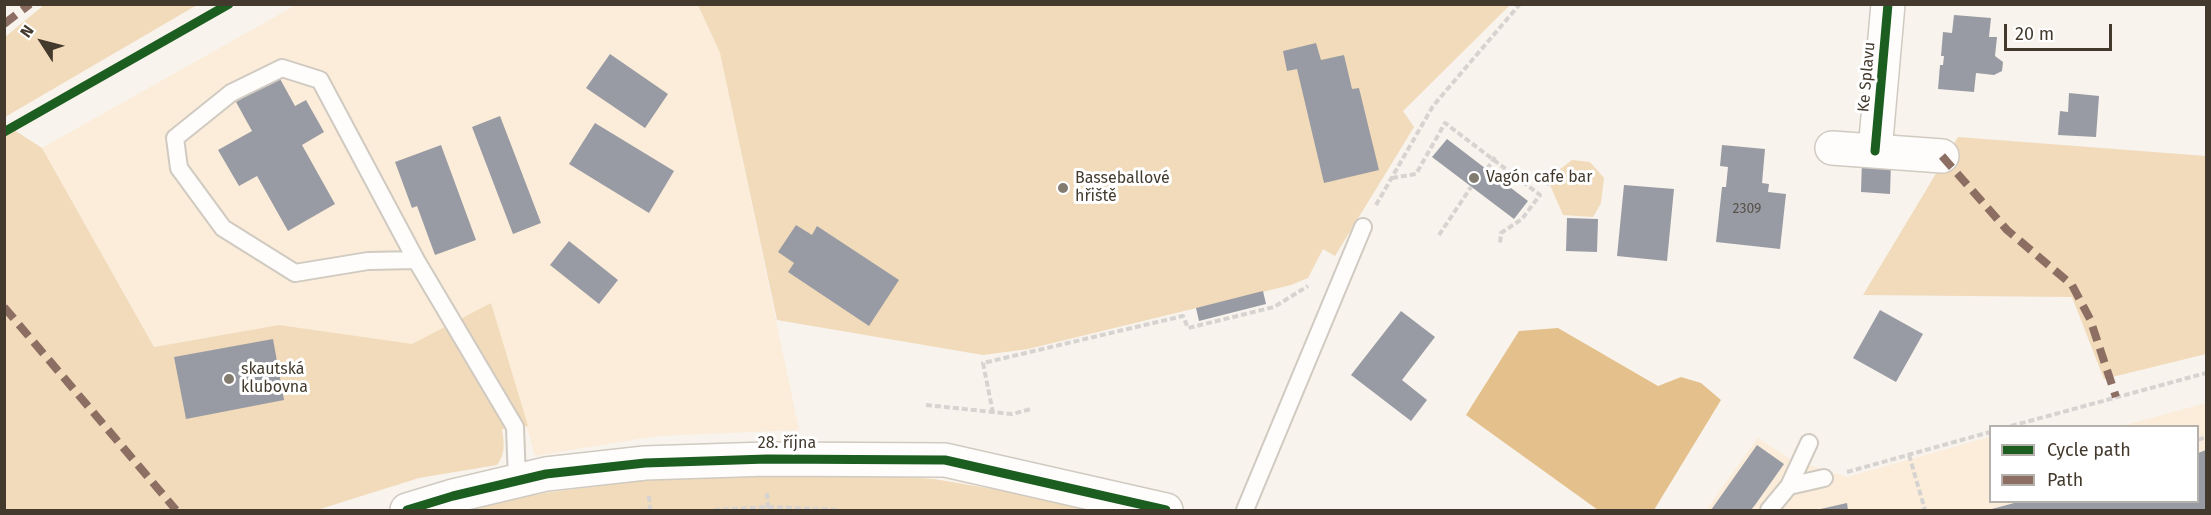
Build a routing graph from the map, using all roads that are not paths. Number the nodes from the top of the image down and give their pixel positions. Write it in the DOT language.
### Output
graph roads {
  1 [pos="1888,4"];
  2 [pos="1832,148"];
  3 [pos="1875,151"];
  4 [pos="1942,156"];
  5 [pos="1363,227"];
  6 [pos="416,260"];
  7 [pos="1809,443"];
  8 [pos="1824,478"];
  9 [pos="517,480"];
  10 [pos="1789,486"];
  11 [pos="407,510"];
  12 [pos="1166,510"];
  13 [pos="1245,510"];
  14 [pos="1769,510"];
  1 -- 3 [label="street, Ke Splavu"];
  2 -- 3 [label="street"];
  3 -- 4 [label="street"];
  5 -- 13 [label="lane"];
  6 -- 6 [label="lane"];
  6 -- 9 [label="lane"];
  7 -- 10 [label="lane"];
  8 -- 10 [label="lane"];
  9 -- 11 [label="street, 28. října"];
  9 -- 12 [label="street, 28. října"];
  10 -- 14 [label="lane"];
}
